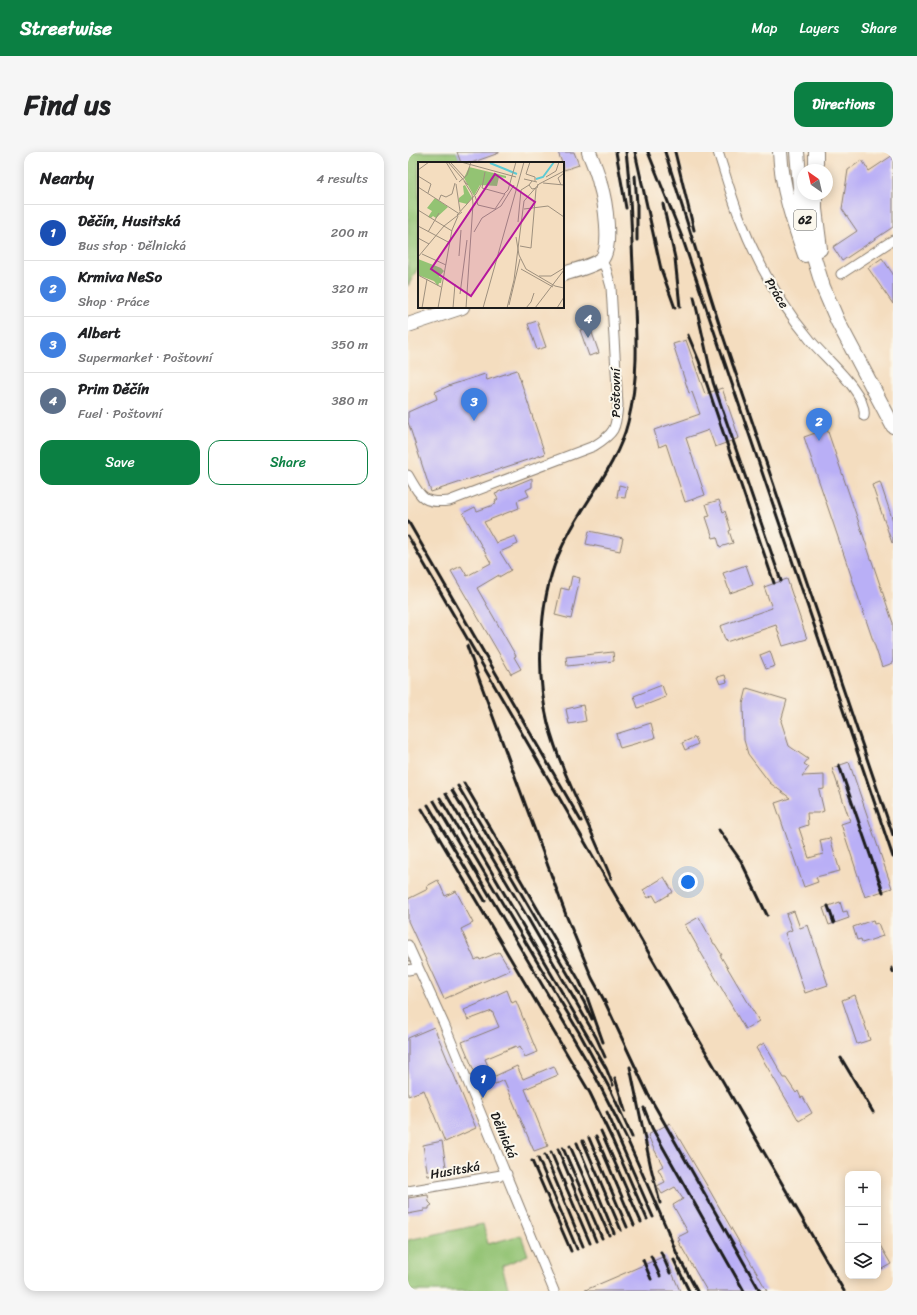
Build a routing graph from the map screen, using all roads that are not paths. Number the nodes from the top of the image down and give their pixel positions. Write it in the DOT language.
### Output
graph roads {
  1 [pos="589,152"];
  2 [pos="718,152"];
  3 [pos="780,152"];
  4 [pos="797,152"];
  5 [pos="816,152"];
  6 [pos="816,164"];
  7 [pos="815,200"];
  8 [pos="893,240"];
  9 [pos="601,260"];
  10 [pos="564,274"];
  11 [pos="841,274"];
  12 [pos="824,287"];
  13 [pos="459,308"];
  14 [pos="838,322"];
  15 [pos="408,325"];
  16 [pos="864,416"];
  17 [pos="893,426"];
  18 [pos="408,475"];
  19 [pos="408,946"];
  20 [pos="418,968"];
  21 [pos="408,970"];
  22 [pos="507,1174"];
  23 [pos="408,1191"];
  24 [pos="554,1291"];
  1 -- 9 [label="main road"];
  2 -- 16 [label="street, Práce"];
  3 -- 14 [label="main road"];
  4 -- 12 [label="main road, 62"];
  5 -- 6 [label="main road"];
  7 -- 12 [label="main road"];
  8 -- 11 [label="street"];
  9 -- 10 [label="main road"];
  9 -- 18 [label="street, Poštovní"];
  12 -- 14 [label="main road, 62"];
  13 -- 15 [label="main road"];
  14 -- 17 [label="main road, 62"];
  19 -- 20 [label="street, Dělnická"];
  20 -- 21 [label="street"];
  20 -- 22 [label="street, Dělnická"];
  22 -- 23 [label="street, Husitská"];
  22 -- 24 [label="street, Dělnická"];
}
